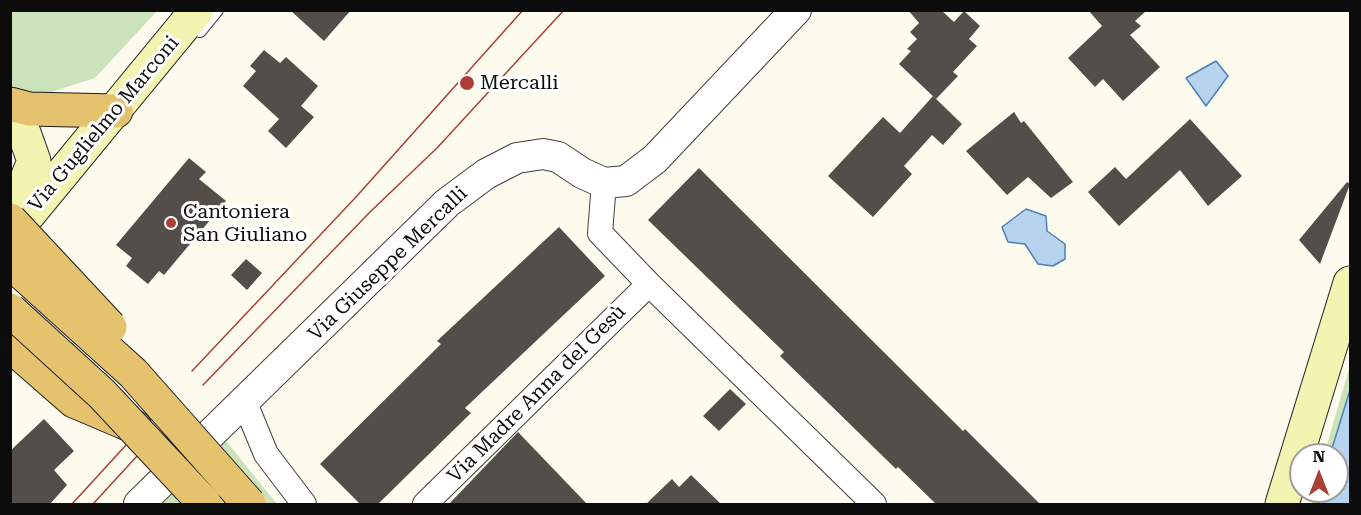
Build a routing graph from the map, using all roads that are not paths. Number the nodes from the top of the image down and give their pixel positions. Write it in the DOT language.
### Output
graph roads {
  1 [pos="217,10"];
  2 [pos="796,10"];
  3 [pos="196,24"];
  4 [pos="10,104"];
  5 [pos="116,111"];
  6 [pos="10,124"];
  7 [pos="604,183"];
  8 [pos="15,230"];
  9 [pos="10,262"];
  10 [pos="1350,283"];
  11 [pos="649,284"];
  12 [pos="10,310"];
  13 [pos="10,345"];
  14 [pos="132,372"];
  15 [pos="245,403"];
  16 [pos="135,428"];
  17 [pos="139,504"];
  18 [pos="205,504"];
  19 [pos="249,504"];
  20 [pos="304,504"];
  21 [pos="425,504"];
  22 [pos="874,504"];
  23 [pos="1282,504"];
  1 -- 3 [label="lane"];
  2 -- 7 [label="street"];
  3 -- 5 [label="main road, Via Guglielmo Marconi"];
  4 -- 5 [label="highway"];
  5 -- 8 [label="main road, Via Guglielmo Marconi"];
  6 -- 8 [label="main road"];
  7 -- 11 [label="street"];
  7 -- 15 [label="street, Via Giuseppe Mercalli"];
  8 -- 14 [label="highway, bridge"];
  9 -- 14 [label="highway, bridge"];
  10 -- 23 [label="main road"];
  11 -- 21 [label="street, Via Madre Anna del Gesù"];
  11 -- 22 [label="street"];
  12 -- 16 [label="highway, bridge"];
  13 -- 16 [label="highway"];
  14 -- 19 [label="highway, bridge"];
  15 -- 17 [label="street, Via Giuseppe Mercalli"];
  15 -- 20 [label="street"];
  16 -- 18 [label="highway, bridge"];
}
